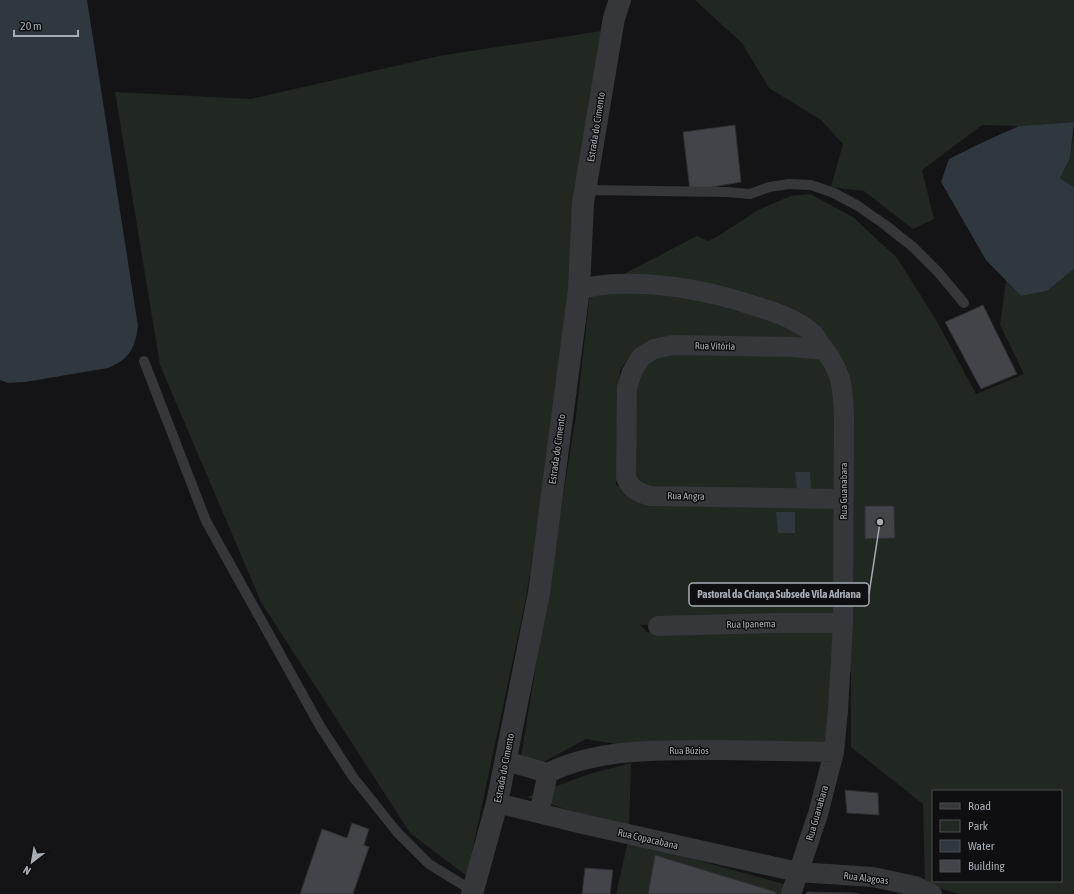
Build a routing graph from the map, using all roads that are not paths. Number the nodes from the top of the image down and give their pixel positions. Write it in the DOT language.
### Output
graph roads {
  1 [pos="620,0"];
  2 [pos="586,190"];
  3 [pos="579,289"];
  4 [pos="964,303"];
  5 [pos="825,350"];
  6 [pos="144,361"];
  7 [pos="627,388"];
  8 [pos="843,499"];
  9 [pos="844,623"];
  10 [pos="658,626"];
  11 [pos="834,752"];
  12 [pos="506,761"];
  13 [pos="548,773"];
  14 [pos="497,803"];
  15 [pos="539,813"];
  16 [pos="798,872"];
  17 [pos="473,893"];
  18 [pos="791,894"];
  19 [pos="932,894"];
  1 -- 2 [label="street, Estrada do Cimento"];
  2 -- 3 [label="street, Estrada do Cimento"];
  2 -- 4 [label="lane"];
  3 -- 5 [label="street, Rua Guanabara"];
  3 -- 12 [label="street, Estrada do Cimento"];
  5 -- 7 [label="street, Rua Vitória"];
  5 -- 8 [label="street, Rua Guanabara"];
  6 -- 17 [label="lane"];
  7 -- 8 [label="street, Rua Angra"];
  8 -- 9 [label="street, Rua Guanabara"];
  9 -- 10 [label="street, Rua Ipanema"];
  9 -- 11 [label="street, Rua Guanabara"];
  11 -- 13 [label="street, Rua Búzios"];
  11 -- 16 [label="street, Rua Guanabara"];
  12 -- 13 [label="street"];
  12 -- 14 [label="street, Estrada do Cimento"];
  13 -- 15 [label="street"];
  14 -- 15 [label="street, Rua Copacabana"];
  14 -- 17 [label="street, Estrada do Cimento"];
  15 -- 16 [label="street, Rua Copacabana"];
  16 -- 18 [label="street, Rua Guanabara"];
  16 -- 19 [label="street, Rua Alagoas"];
}
